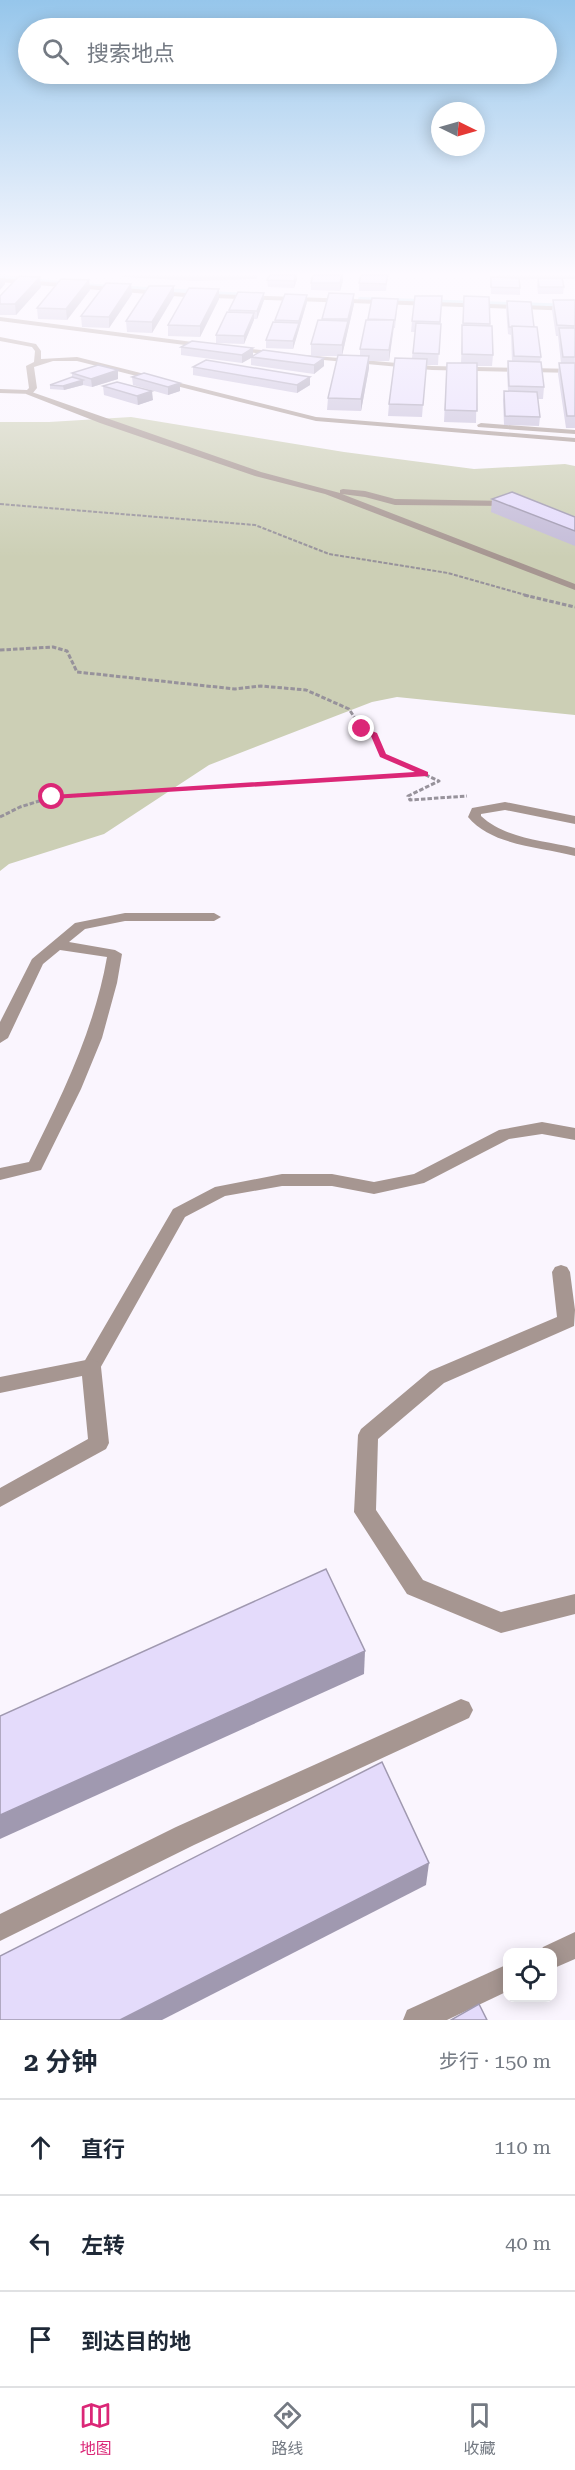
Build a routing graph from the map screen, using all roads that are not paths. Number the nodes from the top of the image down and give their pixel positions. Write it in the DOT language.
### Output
graph roads {
  1 [pos="30,369"];
  2 [pos="118,369"];
  3 [pos="529,369"];
  4 [pos="575,371"];
  5 [pos="0,391"];
  6 [pos="29,392"];
  7 [pos="481,425"];
  8 [pos="575,432"];
  9 [pos="575,440"];
  10 [pos="328,492"];
  11 [pos="519,503"];
  12 [pos="575,587"];
  13 [pos="575,820"];
  14 [pos="575,852"];
  15 [pos="214,917"];
  16 [pos="58,945"];
  17 [pos="0,1038"];
  18 [pos="575,1134"];
  19 [pos="0,1174"];
  20 [pos="561,1272"];
  21 [pos="91,1367"];
  22 [pos="0,1385"];
  23 [pos="0,1498"];
  24 [pos="575,1604"];
  25 [pos="461,1710"];
  26 [pos="0,1928"];
  27 [pos="575,1946"];
  28 [pos="557,1954"];
  29 [pos="503,1979"];
  30 [pos="417,2020"];
  1 -- 6 [label="street"];
  2 -- 9 [label="street"];
  3 -- 4 [label="street"];
  5 -- 6 [label="street"];
  6 -- 10 [label="street"];
  7 -- 8 [label="street"];
  10 -- 11 [label="street"];
  10 -- 12 [label="street"];
  13 -- 14 [label="street"];
  15 -- 16 [label="street"];
  16 -- 17 [label="street"];
  16 -- 19 [label="street"];
  18 -- 21 [label="street"];
  20 -- 24 [label="street"];
  21 -- 22 [label="street"];
  21 -- 23 [label="street"];
  25 -- 26 [label="street"];
  27 -- 28 [label="street"];
  29 -- 30 [label="street"];
}
